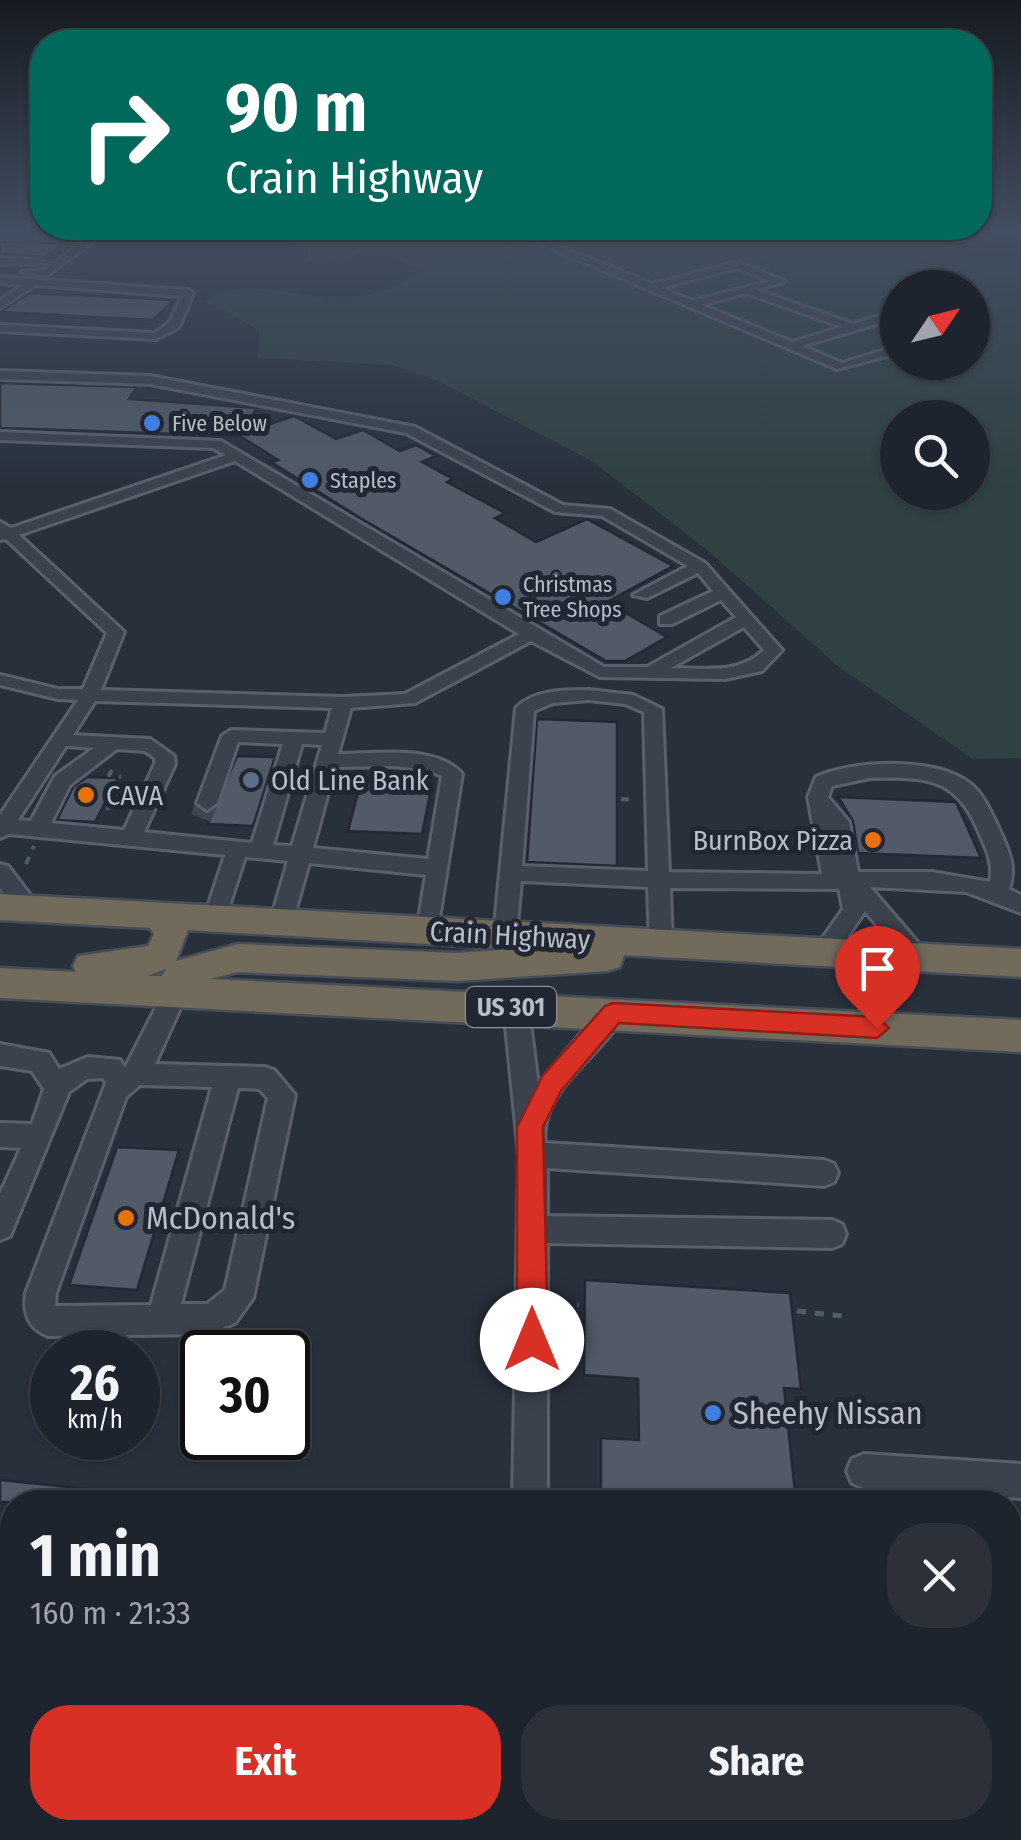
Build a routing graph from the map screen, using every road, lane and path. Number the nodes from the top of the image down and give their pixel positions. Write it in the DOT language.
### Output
graph roads {
  1 [pos="182,316"];
  2 [pos="722,316"];
  3 [pos="820,316"];
  4 [pos="880,319"];
  5 [pos="852,327"];
  6 [pos="0,328"];
  7 [pos="792,346"];
  8 [pos="880,355"];
  9 [pos="0,375"];
  10 [pos="0,436"];
  11 [pos="240,455"];
  12 [pos="4,532"];
  13 [pos="700,566"];
  14 [pos="723,593"];
  15 [pos="640,596"];
  16 [pos="746,619"];
  17 [pos="666,620"];
  18 [pos="531,634"];
  19 [pos="651,672"];
  20 [pos="0,680"];
  21 [pos="90,695"];
  22 [pos="343,703"];
  23 [pos="294,738"];
  24 [pos="334,739"];
  25 [pos="62,740"];
  26 [pos="113,743"];
  27 [pos="328,760"];
  28 [pos="3,829"];
  29 [pos="37,835"];
  30 [pos="132,836"];
  31 [pos="191,842"];
  32 [pos="250,848"];
  33 [pos="0,850"];
  34 [pos="304,856"];
  35 [pos="26,864"];
  36 [pos="438,868"];
  37 [pos="0,872"];
  38 [pos="510,873"];
  39 [pos="658,878"];
  40 [pos="843,880"];
  41 [pos="998,889"];
  42 [pos="1021,905"];
  43 [pos="14,908"];
  44 [pos="160,916"];
  45 [pos="215,919"];
  46 [pos="281,922"];
  47 [pos="428,931"];
  48 [pos="505,935"];
  49 [pos="653,943"];
  50 [pos="825,952"];
  51 [pos="917,957"];
  52 [pos="1021,963"];
  53 [pos="0,966"];
  54 [pos="0,983"];
  55 [pos="174,994"];
  56 [pos="516,1007"];
  57 [pos="613,1013"];
  58 [pos="1021,1036"];
  59 [pos="0,1055"];
  60 [pos="228,1077"];
  61 [pos="128,1079"];
  62 [pos="57,1087"];
  63 [pos="0,1135"];
  64 [pos="40,1136"];
  65 [pos="532,1141"];
  66 [pos="824,1174"];
  67 [pos="0,1226"];
  68 [pos="534,1229"];
  69 [pos="832,1234"];
  70 [pos="798,1311"];
  71 [pos="843,1316"];
  72 [pos="162,1320"];
  73 [pos="864,1471"];
  74 [pos="1021,1481"];
  75 [pos="530,1490"];
  1 -- 6 [label="street"];
  2 -- 7 [label="street"];
  3 -- 5 [label="street"];
  4 -- 5 [label="street"];
  5 -- 7 [label="street"];
  7 -- 8 [label="street"];
  9 -- 13 [label="street"];
  10 -- 11 [label="street"];
  11 -- 12 [label="street"];
  11 -- 18 [label="street"];
  12 -- 21 [label="street"];
  13 -- 14 [label="street"];
  13 -- 15 [label="street"];
  14 -- 16 [label="street"];
  14 -- 17 [label="street"];
  16 -- 19 [label="street"];
  16 -- 19 [label="street"];
  18 -- 19 [label="street"];
  18 -- 22 [label="street"];
  20 -- 21 [label="street"];
  21 -- 22 [label="street"];
  21 -- 25 [label="street"];
  22 -- 24 [label="street"];
  23 -- 24 [label="street"];
  23 -- 31 [label="street"];
  23 -- 32 [label="street"];
  24 -- 27 [label="street"];
  25 -- 26 [label="street"];
  25 -- 28 [label="street"];
  26 -- 29 [label="street"];
  26 -- 30 [label="street"];
  27 -- 34 [label="street"];
  27 -- 36 [label="street"];
  28 -- 29 [label="street"];
  28 -- 33 [label="street"];
  29 -- 30 [label="street"];
  29 -- 35 [label="path"];
  30 -- 31 [label="street"];
  31 -- 32 [label="street"];
  32 -- 34 [label="street"];
  32 -- 45 [label="street"];
  34 -- 36 [label="street"];
  34 -- 46 [label="street"];
  36 -- 47 [label="street"];
  37 -- 43 [label="street"];
  38 -- 39 [label="street"];
  38 -- 39 [label="street"];
  38 -- 48 [label="street"];
  39 -- 40 [label="street"];
  39 -- 49 [label="street"];
  40 -- 41 [label="street"];
  40 -- 41 [label="street"];
  40 -- 50 [label="street"];
  40 -- 51 [label="street"];
  41 -- 42 [label="street"];
  43 -- 44 [label="highway, Crain Highway"];
  44 -- 45 [label="highway, Crain Highway"];
  44 -- 53 [label="highway"];
  45 -- 46 [label="highway, Crain Highway"];
  46 -- 47 [label="highway, Crain Highway"];
  47 -- 48 [label="highway, Crain Highway"];
  48 -- 49 [label="highway, Crain Highway"];
  49 -- 50 [label="highway, Crain Highway"];
  49 -- 55 [label="highway"];
  50 -- 51 [label="highway, Crain Highway"];
  51 -- 52 [label="highway, Crain Highway"];
  54 -- 55 [label="highway, US 301"];
  55 -- 56 [label="highway, US 301"];
  55 -- 61 [label="street"];
  56 -- 57 [label="highway, US 301"];
  56 -- 65 [label="street"];
  57 -- 58 [label="highway, US 301"];
  57 -- 65 [label="street"];
  59 -- 62 [label="street"];
  60 -- 61 [label="street"];
  60 -- 72 [label="street"];
  60 -- 72 [label="street"];
  61 -- 62 [label="street"];
  61 -- 72 [label="street"];
  62 -- 64 [label="street"];
  63 -- 64 [label="street"];
  64 -- 67 [label="street"];
  65 -- 66 [label="street"];
  65 -- 68 [label="street"];
  68 -- 69 [label="street"];
  68 -- 75 [label="street"];
  70 -- 71 [label="path"];
  73 -- 74 [label="street"];
}
